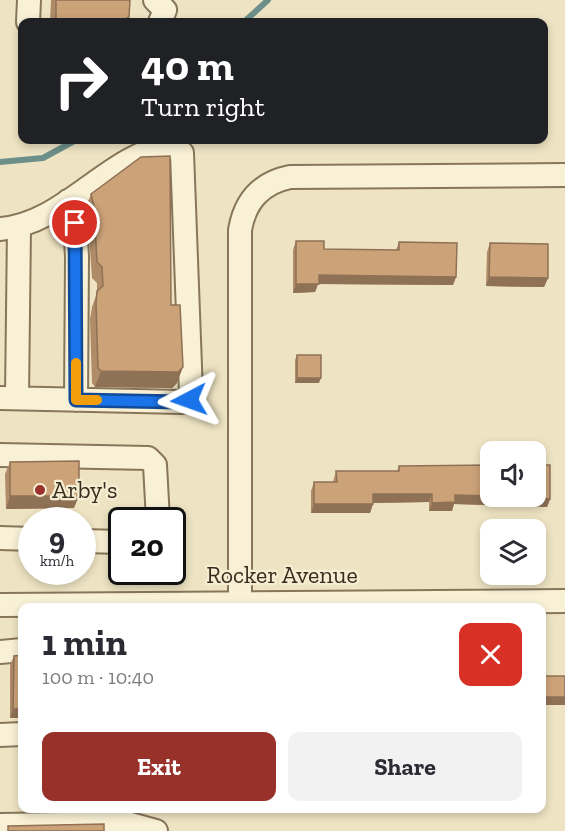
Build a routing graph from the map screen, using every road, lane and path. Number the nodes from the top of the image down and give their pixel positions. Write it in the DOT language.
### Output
graph roads {
  1 [pos="28,0"];
  2 [pos="155,0"];
  3 [pos="28,18"];
  4 [pos="162,18"];
  5 [pos="565,175"];
  6 [pos="68,201"];
  7 [pos="10,229"];
  8 [pos="9,398"];
  9 [pos="76,400"];
  10 [pos="0,455"];
  11 [pos="157,507"];
  12 [pos="0,538"];
  13 [pos="18,539"];
  14 [pos="565,600"];
  15 [pos="240,602"];
  16 [pos="160,603"];
  17 [pos="0,605"];
  18 [pos="18,605"];
  19 [pos="18,650"];
  20 [pos="0,652"];
  21 [pos="18,734"];
  22 [pos="0,735"];
  23 [pos="0,825"];
  24 [pos="156,831"];
  1 -- 3 [label="street"];
  2 -- 4 [label="street"];
  5 -- 15 [label="street"];
  6 -- 7 [label="street"];
  6 -- 9 [label="street"];
  6 -- 9 [label="street"];
  7 -- 8 [label="street"];
  8 -- 9 [label="street"];
  10 -- 11 [label="street"];
  12 -- 13 [label="street"];
  14 -- 15 [label="street, Rocker Avenue"];
  15 -- 16 [label="street, Rocker Avenue"];
  17 -- 18 [label="street, Rocker Avenue"];
  19 -- 20 [label="street"];
  21 -- 22 [label="street"];
  23 -- 24 [label="street"];
}
